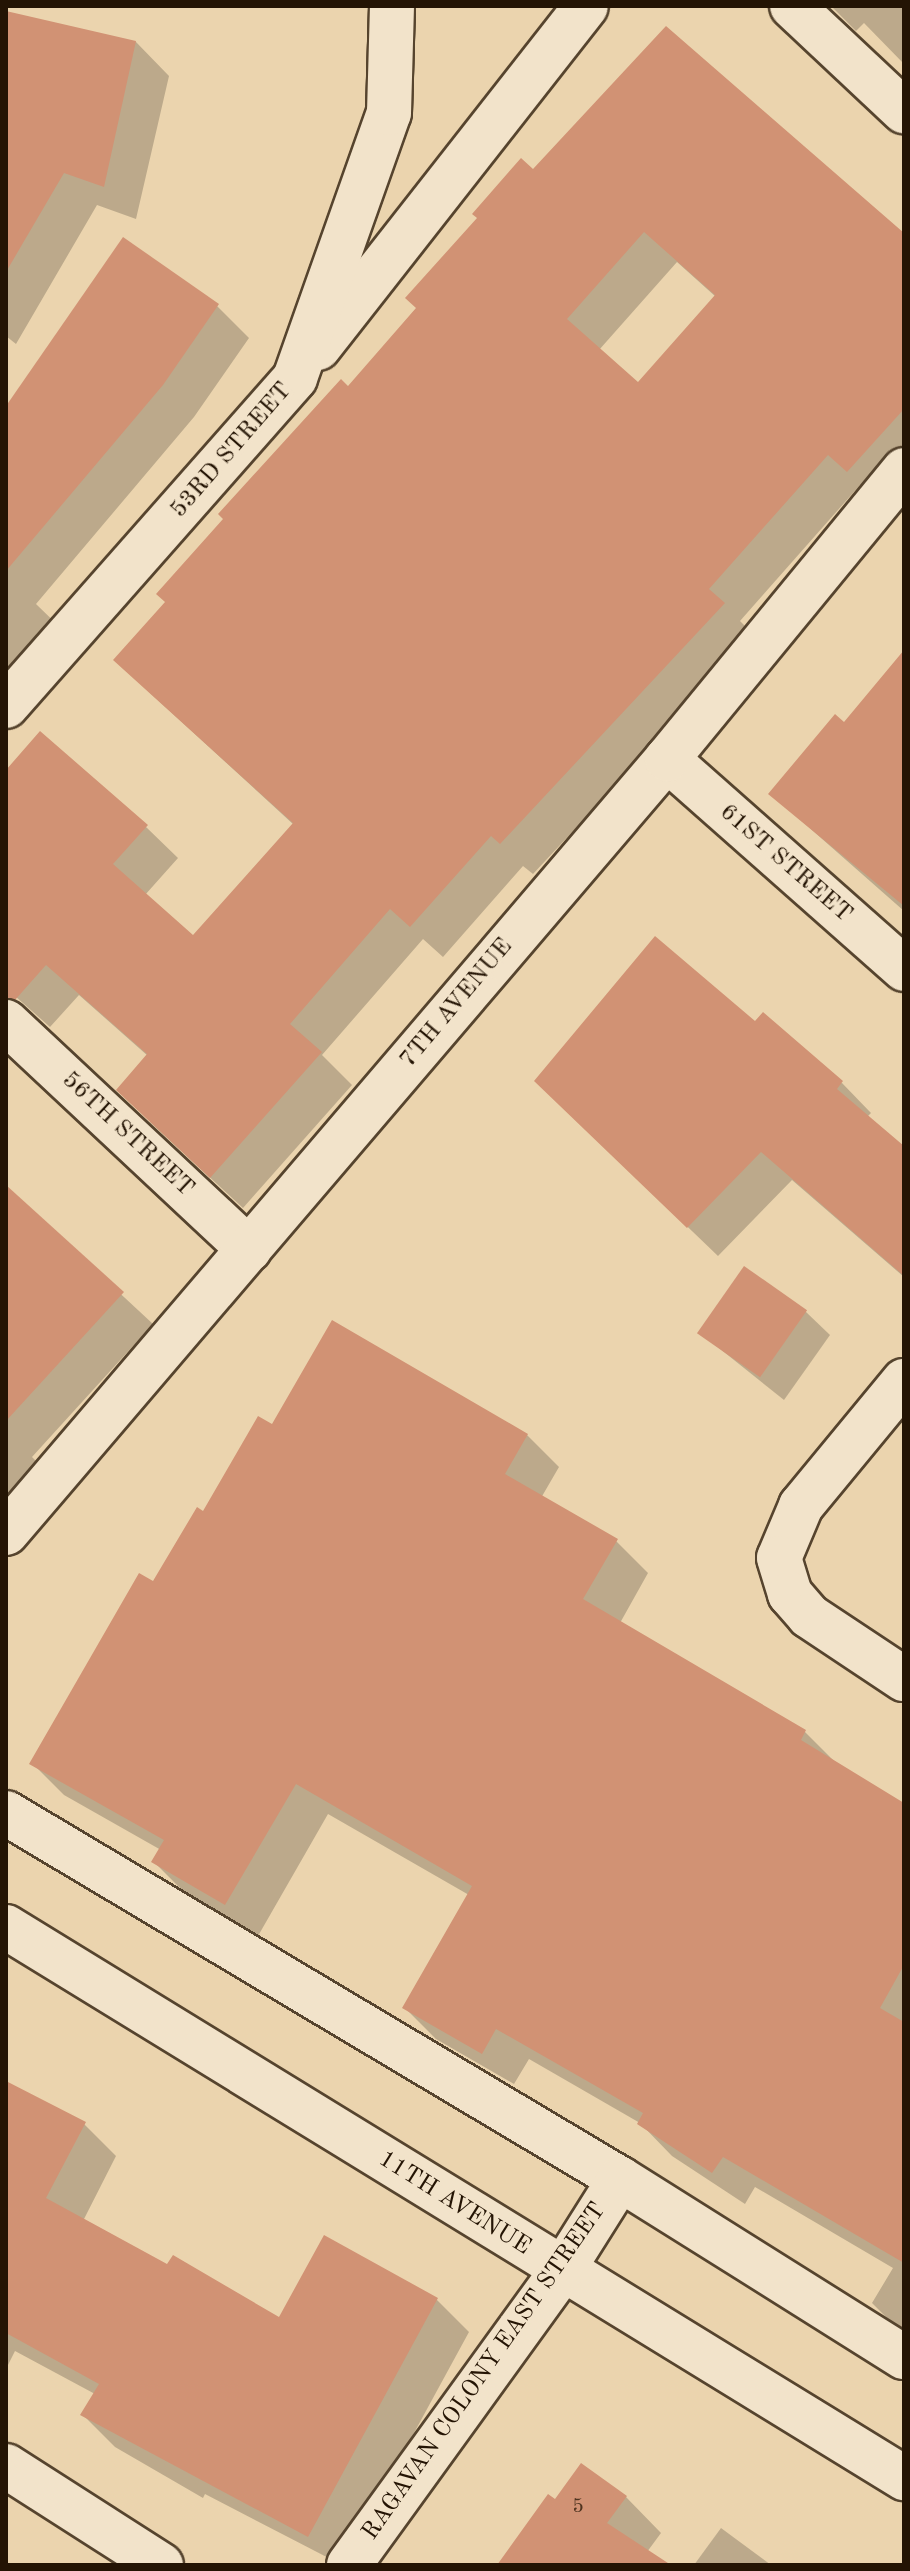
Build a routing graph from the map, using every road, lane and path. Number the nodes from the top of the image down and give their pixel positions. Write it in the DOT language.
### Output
graph roads {
  1 [pos="392,6"];
  2 [pos="586,6"];
  3 [pos="792,6"];
  4 [pos="904,111"];
  5 [pos="295,378"];
  6 [pos="904,470"];
  7 [pos="6,706"];
  8 [pos="667,759"];
  9 [pos="904,969"];
  10 [pos="6,1022"];
  11 [pos="249,1249"];
  12 [pos="904,1381"];
  13 [pos="6,1533"];
  14 [pos="904,1679"];
  15 [pos="6,1813"];
  16 [pos="6,1927"];
  17 [pos="620,2179"];
  18 [pos="562,2271"];
  19 [pos="904,2357"];
  20 [pos="6,2466"];
  21 [pos="904,2478"];
  22 [pos="161,2565"];
  23 [pos="349,2565"];
  1 -- 5 [label="main road, 53RD STREET"];
  2 -- 5 [label="main road"];
  3 -- 4 [label="main road"];
  5 -- 7 [label="main road, 53RD STREET"];
  6 -- 8 [label="main road, 7TH AVENUE"];
  8 -- 9 [label="main road, 61ST STREET"];
  8 -- 11 [label="main road, 7TH AVENUE"];
  10 -- 11 [label="main road, 56TH STREET"];
  11 -- 13 [label="main road, 7TH AVENUE"];
  12 -- 14 [label="main road"];
  15 -- 17 [label="main road"];
  16 -- 18 [label="main road, 11TH AVENUE"];
  17 -- 18 [label="main road, RAGAVAN COLONY EAST STREET"];
  17 -- 19 [label="main road"];
  18 -- 21 [label="main road, 11TH AVENUE"];
  18 -- 23 [label="main road, RAGAVAN COLONY EAST STREET"];
  20 -- 22 [label="main road"];
}
